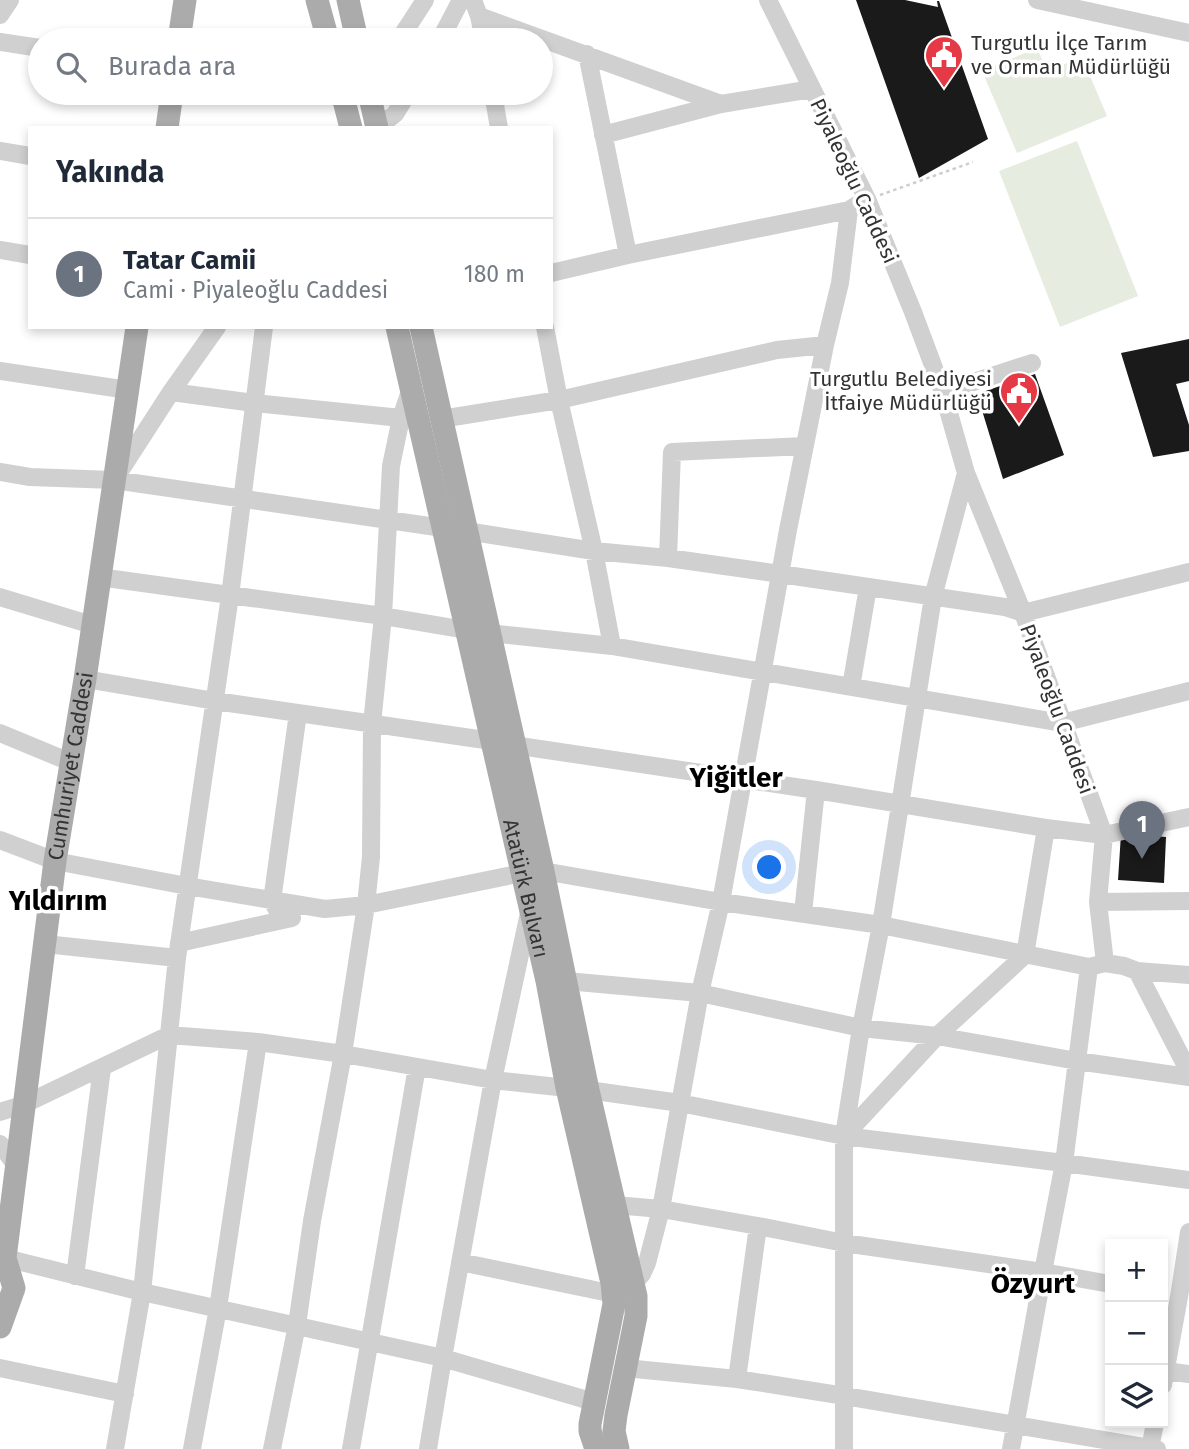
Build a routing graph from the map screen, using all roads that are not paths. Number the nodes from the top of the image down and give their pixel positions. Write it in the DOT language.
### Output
graph roads {
  1 [pos="10,0"];
  2 [pos="185,0"];
  3 [pos="317,0"];
  4 [pos="348,0"];
  5 [pos="425,0"];
  6 [pos="461,0"];
  7 [pos="768,0"];
  8 [pos="1037,0"];
  9 [pos="476,8"];
  10 [pos="0,15"];
  11 [pos="181,28"];
  12 [pos="325,28"];
  13 [pos="354,28"];
  14 [pos="407,28"];
  15 [pos="446,28"];
  16 [pos="481,28"];
  17 [pos="524,28"];
  18 [pos="1189,33"];
  19 [pos="553,40"];
  20 [pos="0,42"];
  21 [pos="28,46"];
  22 [pos="587,54"];
  23 [pos="812,89"];
  24 [pos="721,104"];
  25 [pos="170,105"];
  26 [pos="345,105"];
  27 [pos="372,105"];
  28 [pos="378,105"];
  29 [pos="401,105"];
  30 [pos="495,105"];
  31 [pos="167,126"];
  32 [pos="350,126"];
  33 [pos="377,126"];
  34 [pos="377,126"];
  35 [pos="380,126"];
  36 [pos="499,126"];
  37 [pos="603,135"];
  38 [pos="0,151"];
  39 [pos="28,156"];
  40 [pos="867,199"];
  41 [pos="849,210"];
  42 [pos="0,250"];
  43 [pos="28,255"];
  44 [pos="628,256"];
  45 [pos="553,273"];
  46 [pos="137,329"];
  47 [pos="216,329"];
  48 [pos="264,329"];
  49 [pos="397,329"];
  50 [pos="421,329"];
  51 [pos="545,329"];
  52 [pos="825,345"];
  53 [pos="1032,363"];
  54 [pos="0,371"];
  55 [pos="128,390"];
  56 [pos="170,392"];
  57 [pos="943,392"];
  58 [pos="559,400"];
  59 [pos="254,403"];
  60 [pos="409,418"];
  61 [pos="441,419"];
  62 [pos="804,446"];
  63 [pos="0,472"];
  64 [pos="966,473"];
  65 [pos="114,480"];
  66 [pos="241,499"];
  67 [pos="388,519"];
  68 [pos="443,528"];
  69 [pos="466,531"];
  70 [pos="594,551"];
  71 [pos="668,558"];
  72 [pos="1189,572"];
  73 [pos="780,574"];
  74 [pos="100,577"];
  75 [pos="868,587"];
  76 [pos="230,596"];
  77 [pos="0,597"];
  78 [pos="933,597"];
  79 [pos="1023,613"];
  80 [pos="383,616"];
  81 [pos="92,625"];
  82 [pos="478,631"];
  83 [pos="612,646"];
  84 [pos="761,672"];
  85 [pos="85,679"];
  86 [pos="851,687"];
  87 [pos="1189,691"];
  88 [pos="916,697"];
  89 [pos="215,701"];
  90 [pos="298,713"];
  91 [pos="1062,723"];
  92 [pos="372,724"];
  93 [pos="0,733"];
  94 [pos="503,743"];
  95 [pos="70,762"];
  96 [pos="742,780"];
  97 [pos="816,790"];
  98 [pos="899,803"];
  99 [pos="1189,817"];
  100 [pos="1046,828"];
  101 [pos="1104,835"];
  102 [pos="0,840"];
  103 [pos="55,861"];
  104 [pos="533,872"];
  105 [pos="187,886"];
  106 [pos="272,901"];
  107 [pos="1189,901"];
  108 [pos="721,902"];
  109 [pos="1098,902"];
  110 [pos="366,905"];
  111 [pos="530,907"];
  112 [pos="325,909"];
  113 [pos="803,913"];
  114 [pos="283,920"];
  115 [pos="881,925"];
  116 [pos="45,944"];
  117 [pos="178,951"];
  118 [pos="1026,955"];
  119 [pos="1097,965"];
  120 [pos="1137,971"];
  121 [pos="1189,975"];
  122 [pos="557,981"];
  123 [pos="700,993"];
  124 [pos="861,1028"];
  125 [pos="169,1035"];
  126 [pos="937,1036"];
  127 [pos="258,1042"];
  128 [pos="343,1054"];
  129 [pos="1077,1061"];
  130 [pos="418,1067"];
  131 [pos="102,1068"];
  132 [pos="1189,1075"];
  133 [pos="493,1080"];
  134 [pos="578,1089"];
  135 [pos="680,1103"];
  136 [pos="25,1104"];
  137 [pos="0,1112"];
  138 [pos="844,1136"];
  139 [pos="0,1144"];
  140 [pos="1065,1163"];
  141 [pos="18,1168"];
  142 [pos="1189,1180"];
  143 [pos="605,1207"];
  144 [pos="661,1209"];
  145 [pos="758,1226"];
  146 [pos="1189,1232"];
  147 [pos="844,1243"];
  148 [pos="3,1255"];
  149 [pos="460,1262"];
  150 [pos="1043,1272"];
  151 [pos="75,1276"];
  152 [pos="1105,1283"];
  153 [pos="624,1289"];
  154 [pos="142,1292"];
  155 [pos="1177,1297"];
  156 [pos="218,1308"];
  157 [pos="297,1325"];
  158 [pos="0,1327"];
  159 [pos="370,1342"];
  160 [pos="443,1358"];
  161 [pos="1166,1365"];
  162 [pos="0,1368"];
  163 [pos="625,1368"];
  164 [pos="1189,1374"];
  165 [pos="1168,1377"];
  166 [pos="737,1379"];
  167 [pos="125,1394"];
  168 [pos="845,1396"];
  169 [pos="594,1402"];
  170 [pos="1015,1426"];
  171 [pos="1154,1428"];
  172 [pos="603,1446"];
  173 [pos="115,1449"];
  174 [pos="192,1449"];
  175 [pos="272,1449"];
  176 [pos="351,1449"];
  177 [pos="428,1449"];
  178 [pos="844,1449"];
  179 [pos="1012,1449"];
  180 [pos="1152,1449"];
  1 -- 10 [label="street"];
  2 -- 11 [label="main road"];
  3 -- 12 [label="main road"];
  4 -- 13 [label="main road"];
  5 -- 14 [label="street"];
  6 -- 15 [label="street"];
  7 -- 23 [label="street, Piyaleoğlu Caddesi"];
  8 -- 18 [label="street"];
  9 -- 16 [label="street"];
  9 -- 17 [label="street"];
  19 -- 22 [label="street"];
  20 -- 21 [label="street"];
  22 -- 24 [label="street"];
  22 -- 37 [label="street"];
  23 -- 24 [label="street"];
  23 -- 40 [label="street, Piyaleoğlu Caddesi"];
  24 -- 37 [label="street"];
  25 -- 31 [label="main road"];
  26 -- 32 [label="main road"];
  27 -- 33 [label="main road"];
  28 -- 34 [label="street"];
  29 -- 35 [label="street"];
  30 -- 36 [label="street"];
  37 -- 44 [label="street"];
  38 -- 39 [label="street"];
  40 -- 41 [label="street"];
  40 -- 57 [label="street, Piyaleoğlu Caddesi"];
  41 -- 44 [label="street"];
  41 -- 52 [label="street"];
  42 -- 43 [label="street"];
  44 -- 45 [label="street"];
  46 -- 55 [label="main road, Cumhuriyet Caddesi"];
  47 -- 56 [label="street"];
  48 -- 59 [label="street"];
  49 -- 60 [label="main road, Atatürk Bulvarı"];
  50 -- 61 [label="main road, Atatürk Bulvarı"];
  51 -- 58 [label="street"];
  52 -- 58 [label="street"];
  52 -- 62 [label="street"];
  53 -- 57 [label="street"];
  54 -- 55 [label="street"];
  55 -- 65 [label="main road, Cumhuriyet Caddesi"];
  56 -- 59 [label="street"];
  56 -- 65 [label="street"];
  57 -- 64 [label="street, Piyaleoğlu Caddesi"];
  58 -- 61 [label="street"];
  58 -- 70 [label="street"];
  59 -- 60 [label="street"];
  59 -- 66 [label="street"];
  60 -- 61 [label="main road"];
  60 -- 67 [label="street"];
  60 -- 68 [label="main road, Atatürk Bulvarı"];
  61 -- 69 [label="main road, Atatürk Bulvarı"];
  62 -- 71 [label="street"];
  62 -- 73 [label="street"];
  63 -- 65 [label="street"];
  64 -- 78 [label="street"];
  64 -- 79 [label="street, Piyaleoğlu Caddesi"];
  65 -- 66 [label="street"];
  65 -- 74 [label="main road, Cumhuriyet Caddesi"];
  66 -- 67 [label="street"];
  66 -- 76 [label="street"];
  67 -- 68 [label="street"];
  67 -- 80 [label="street"];
  68 -- 69 [label="main road"];
  68 -- 82 [label="main road, Atatürk Bulvarı"];
  69 -- 70 [label="street"];
  69 -- 82 [label="main road, Atatürk Bulvarı"];
  70 -- 71 [label="street"];
  70 -- 83 [label="street"];
  71 -- 73 [label="street"];
  72 -- 79 [label="street"];
  73 -- 75 [label="street"];
  73 -- 84 [label="street"];
  74 -- 76 [label="street"];
  74 -- 81 [label="main road, Cumhuriyet Caddesi"];
  75 -- 78 [label="street"];
  75 -- 86 [label="street"];
  76 -- 80 [label="street"];
  76 -- 89 [label="street"];
  77 -- 81 [label="street"];
  78 -- 79 [label="street"];
  78 -- 88 [label="street"];
  79 -- 91 [label="street, Piyaleoğlu Caddesi"];
  80 -- 82 [label="street"];
  80 -- 92 [label="street"];
  81 -- 85 [label="main road, Cumhuriyet Caddesi"];
  82 -- 83 [label="street"];
  82 -- 94 [label="main road, Atatürk Bulvarı"];
  83 -- 84 [label="street"];
  84 -- 86 [label="street"];
  84 -- 96 [label="street"];
  85 -- 89 [label="street"];
  85 -- 95 [label="main road, Cumhuriyet Caddesi"];
  86 -- 88 [label="street"];
  87 -- 91 [label="street"];
  88 -- 91 [label="street"];
  88 -- 98 [label="street"];
  89 -- 90 [label="street"];
  89 -- 105 [label="street"];
  90 -- 92 [label="street"];
  90 -- 106 [label="street"];
  91 -- 101 [label="street, Piyaleoğlu Caddesi"];
  92 -- 94 [label="street"];
  92 -- 110 [label="street"];
  93 -- 95 [label="street"];
  94 -- 96 [label="street"];
  94 -- 104 [label="main road, Atatürk Bulvarı"];
  95 -- 103 [label="main road, Cumhuriyet Caddesi"];
  96 -- 97 [label="street"];
  96 -- 108 [label="street"];
  97 -- 98 [label="street"];
  97 -- 113 [label="street"];
  98 -- 100 [label="street"];
  98 -- 115 [label="street"];
  99 -- 101 [label="street"];
  100 -- 101 [label="street"];
  100 -- 118 [label="street"];
  101 -- 109 [label="street, Piyaleoğlu Caddesi"];
  102 -- 103 [label="street"];
  103 -- 105 [label="street"];
  103 -- 116 [label="main road, Cumhuriyet Caddesi"];
  104 -- 108 [label="street"];
  104 -- 110 [label="street"];
  104 -- 111 [label="main road, Atatürk Bulvarı"];
  104 -- 122 [label="main road, Atatürk Bulvarı"];
  105 -- 106 [label="street"];
  105 -- 117 [label="street"];
  106 -- 112 [label="street"];
  106 -- 114 [label="street"];
  107 -- 109 [label="street"];
  108 -- 113 [label="street"];
  108 -- 123 [label="street"];
  109 -- 119 [label="street, Piyaleoğlu Caddesi"];
  110 -- 112 [label="street"];
  110 -- 128 [label="street"];
  111 -- 122 [label="main road, Atatürk Bulvarı"];
  111 -- 133 [label="street"];
  112 -- 114 [label="street"];
  113 -- 115 [label="street"];
  114 -- 117 [label="street"];
  115 -- 118 [label="street"];
  115 -- 124 [label="street"];
  116 -- 117 [label="street"];
  116 -- 136 [label="main road, Cumhuriyet Caddesi"];
  117 -- 125 [label="street"];
  118 -- 119 [label="street"];
  118 -- 126 [label="street"];
  119 -- 120 [label="street"];
  119 -- 129 [label="street, Piyaleoğlu Caddesi"];
  120 -- 121 [label="street"];
  120 -- 132 [label="street"];
  122 -- 123 [label="street"];
  122 -- 134 [label="main road, Atatürk Bulvarı"];
  123 -- 124 [label="street"];
  123 -- 135 [label="street"];
  124 -- 126 [label="street"];
  124 -- 138 [label="street"];
  125 -- 127 [label="street"];
  125 -- 131 [label="street"];
  125 -- 154 [label="street"];
  126 -- 129 [label="street"];
  126 -- 138 [label="street"];
  127 -- 128 [label="street"];
  127 -- 156 [label="street"];
  128 -- 130 [label="street"];
  128 -- 157 [label="street"];
  129 -- 132 [label="street"];
  129 -- 140 [label="street, Piyaleoğlu Caddesi"];
  130 -- 133 [label="street"];
  130 -- 159 [label="street"];
  131 -- 136 [label="street"];
  131 -- 151 [label="street"];
  133 -- 134 [label="street"];
  133 -- 149 [label="street"];
  134 -- 135 [label="street"];
  134 -- 143 [label="main road, Atatürk Bulvarı"];
  135 -- 138 [label="street"];
  135 -- 144 [label="street"];
  136 -- 137 [label="street"];
  136 -- 141 [label="main road, Cumhuriyet Caddesi"];
  138 -- 140 [label="street"];
  138 -- 147 [label="street"];
  139 -- 141 [label="street"];
  140 -- 142 [label="street"];
  140 -- 150 [label="street, Piyaleoğlu Caddesi"];
  141 -- 148 [label="main road, Cumhuriyet Caddesi"];
  143 -- 144 [label="street"];
  143 -- 153 [label="main road, Atatürk Bulvarı"];
  144 -- 145 [label="street"];
  144 -- 153 [label="street"];
  145 -- 147 [label="street"];
  145 -- 166 [label="street"];
  146 -- 155 [label="street"];
  147 -- 150 [label="street"];
  147 -- 168 [label="street"];
  148 -- 151 [label="street"];
  148 -- 158 [label="main road, Cumhuriyet Caddesi"];
  149 -- 153 [label="street"];
  149 -- 160 [label="street"];
  150 -- 152 [label="street"];
  150 -- 170 [label="street, Piyaleoğlu Caddesi"];
  151 -- 154 [label="street"];
  153 -- 163 [label="main road, Atatürk Bulvarı"];
  153 -- 169 [label="main road, Atatürk Bulvarı"];
  154 -- 156 [label="street"];
  154 -- 167 [label="street"];
  155 -- 161 [label="street"];
  156 -- 157 [label="street"];
  156 -- 174 [label="street"];
  157 -- 159 [label="street"];
  157 -- 175 [label="street"];
  159 -- 160 [label="street"];
  159 -- 176 [label="street"];
  160 -- 169 [label="street"];
  160 -- 177 [label="street"];
  162 -- 167 [label="street"];
  163 -- 166 [label="street"];
  163 -- 172 [label="main road, Atatürk Bulvarı"];
  164 -- 165 [label="street"];
  166 -- 168 [label="street"];
  167 -- 173 [label="street"];
  168 -- 170 [label="street"];
  168 -- 178 [label="street"];
  169 -- 172 [label="main road, Atatürk Bulvarı"];
  170 -- 179 [label="street, Piyaleoğlu Caddesi"];
  170 -- 180 [label="street"];
  171 -- 180 [label="street"];
}
